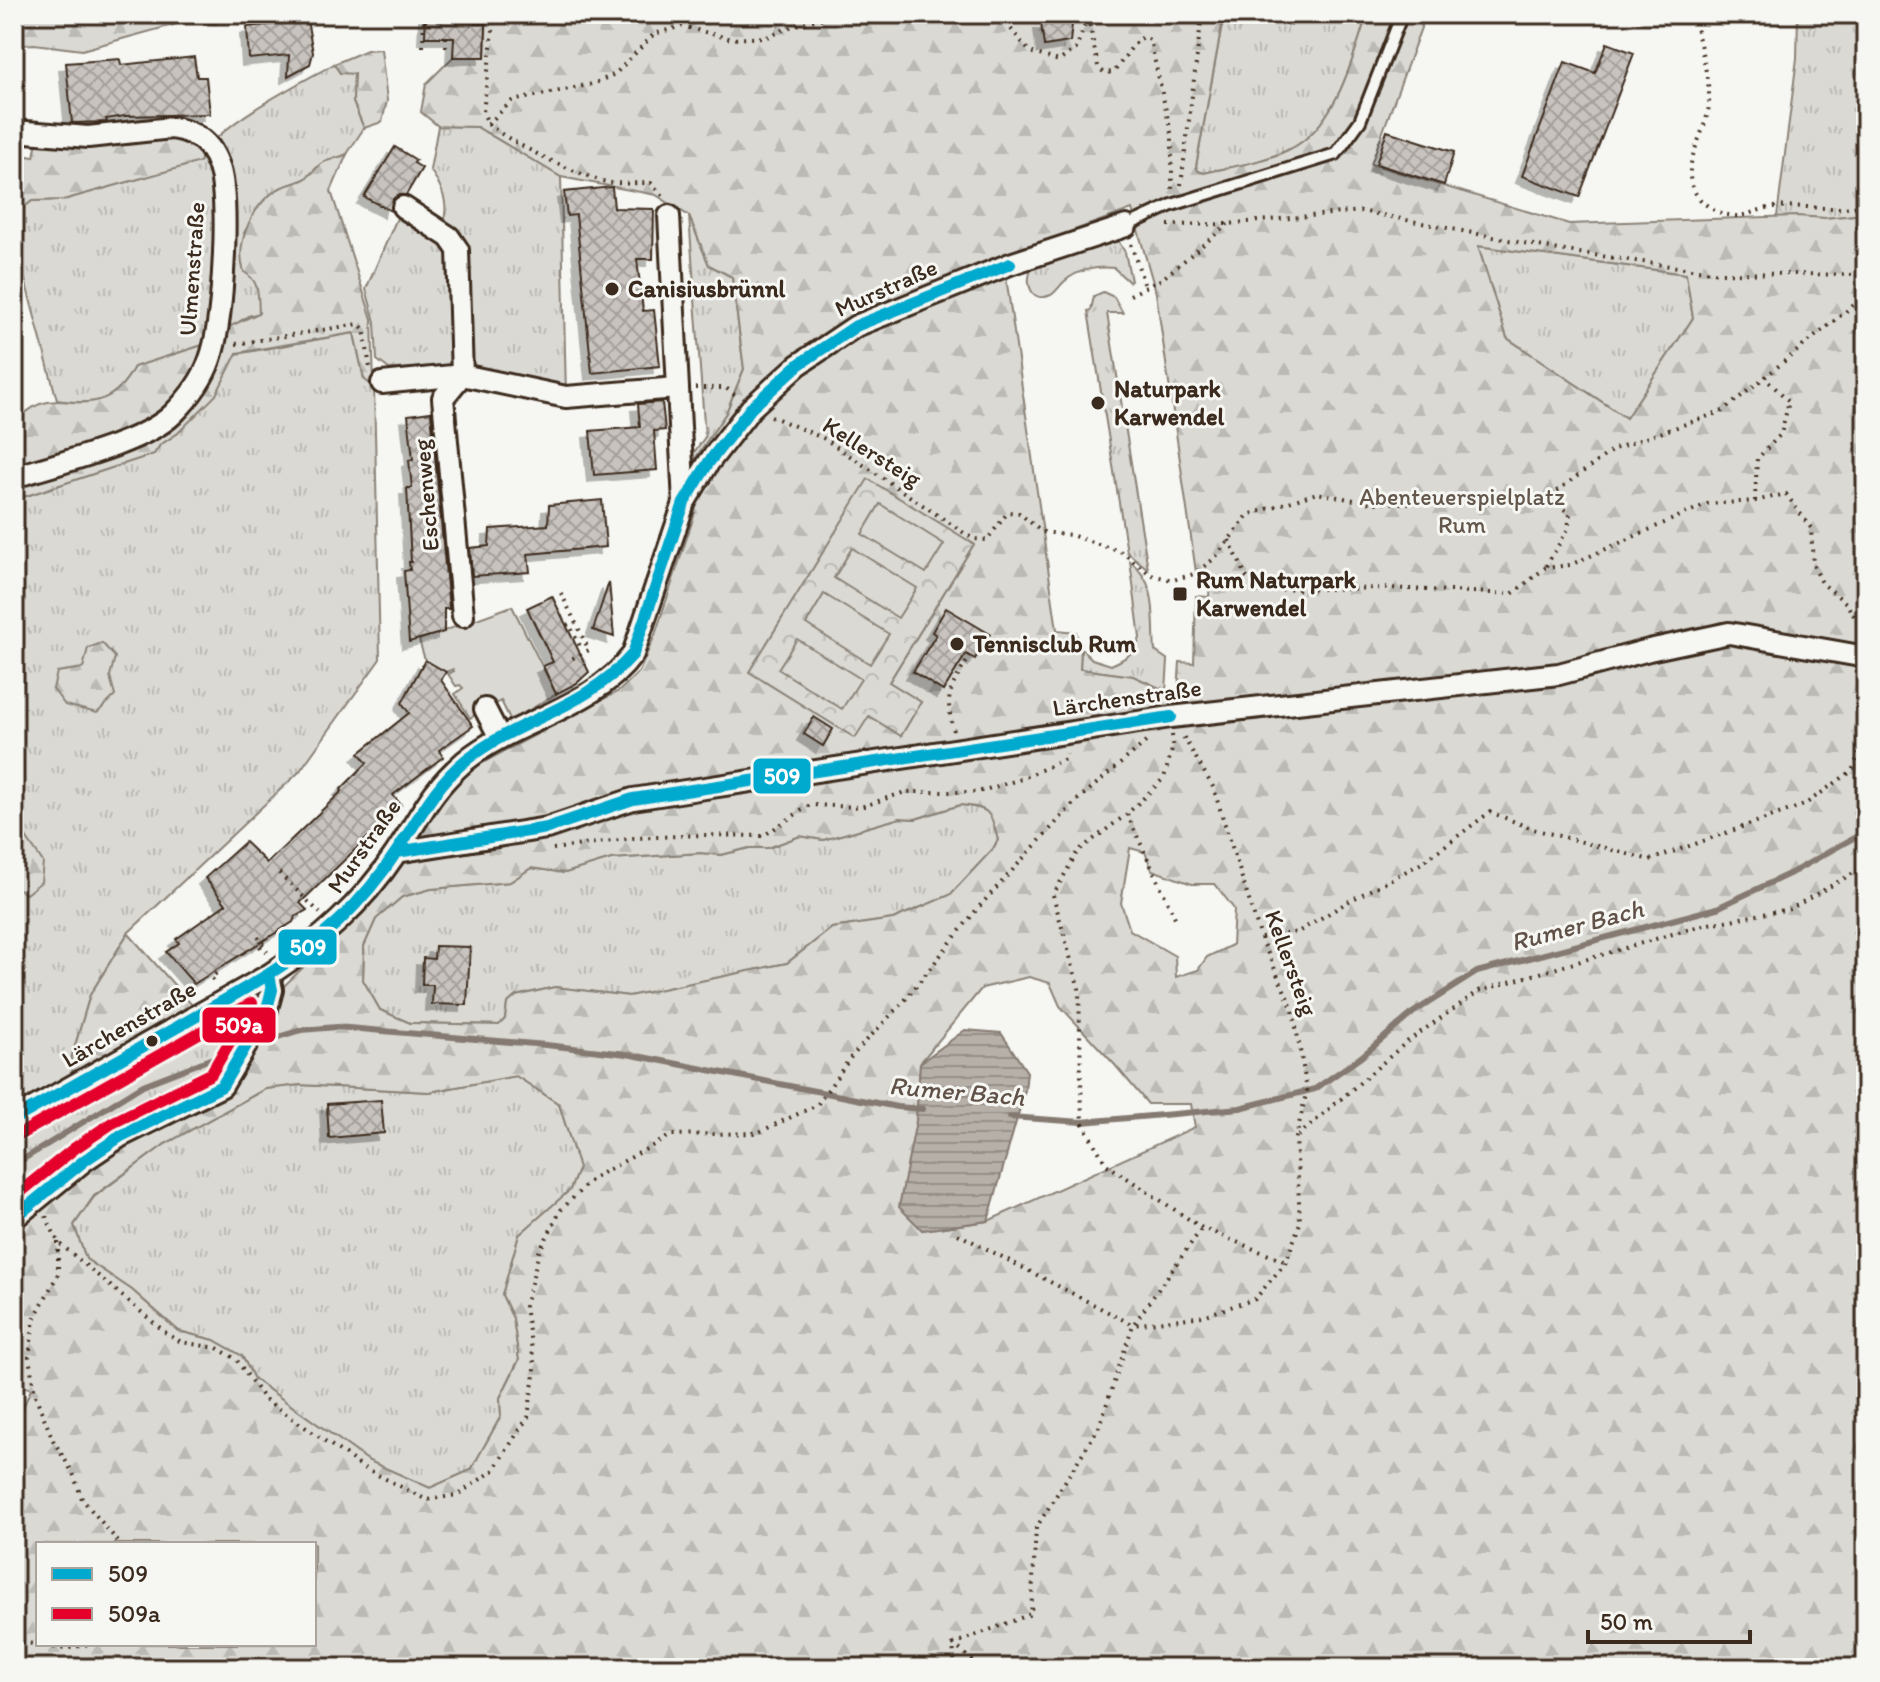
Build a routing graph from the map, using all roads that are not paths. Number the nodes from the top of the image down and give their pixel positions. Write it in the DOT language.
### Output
graph roads {
  1 [pos="1402,14"];
  2 [pos="14,131"];
  3 [pos="403,207"];
  4 [pos="669,216"];
  5 [pos="1126,226"];
  6 [pos="462,375"];
  7 [pos="382,383"];
  8 [pos="677,388"];
  9 [pos="14,477"];
  10 [pos="684,503"];
  11 [pos="463,616"];
  12 [pos="1866,657"];
  13 [pos="485,709"];
  14 [pos="500,738"];
  15 [pos="397,852"];
  16 [pos="269,975"];
  17 [pos="14,1119"];
  18 [pos="14,1218"];
  1 -- 5 [label="lane"];
  2 -- 9 [label="street, Ulmenstraße"];
  3 -- 6 [label="street"];
  4 -- 8 [label="street, Murstraße"];
  5 -- 10 [label="street, Murstraße"];
  6 -- 7 [label="street"];
  6 -- 8 [label="street"];
  6 -- 11 [label="street, Eschenweg"];
  8 -- 10 [label="street, Murstraße"];
  10 -- 14 [label="street, Murstraße"];
  12 -- 15 [label="street, Lärchenstraße"];
  13 -- 14 [label="street"];
  14 -- 15 [label="street, Murstraße"];
  15 -- 16 [label="street, Murstraße"];
  16 -- 17 [label="street, Lärchenstraße"];
  16 -- 18 [label="street"];
}
